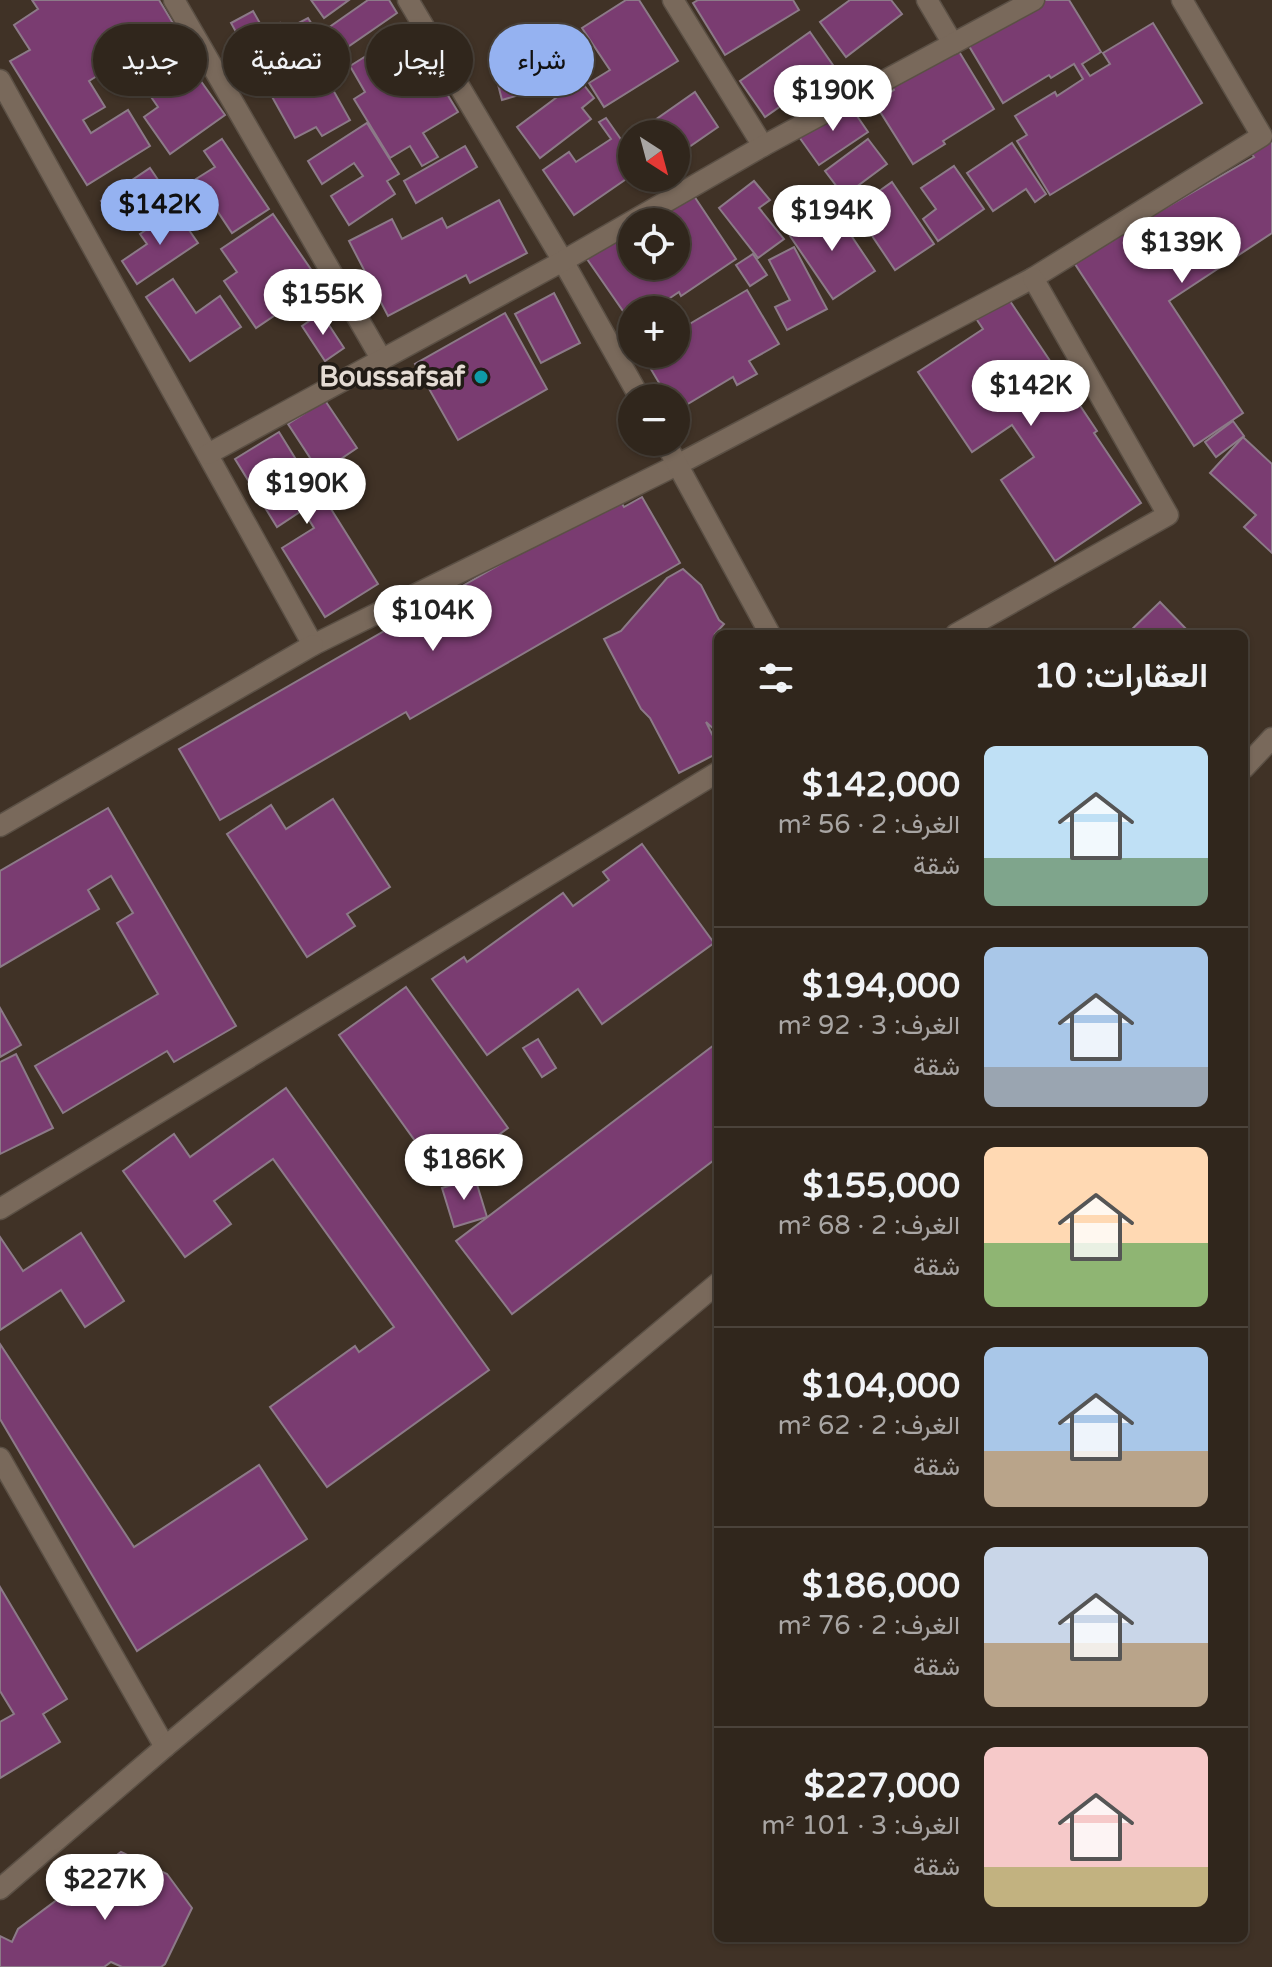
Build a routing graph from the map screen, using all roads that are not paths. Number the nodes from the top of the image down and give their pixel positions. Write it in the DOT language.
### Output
graph roads {
  1 [pos="174,0"];
  2 [pos="408,0"];
  3 [pos="673,0"];
  4 [pos="927,0"];
  5 [pos="1034,0"];
  6 [pos="1182,0"];
  7 [pos="953,44"];
  8 [pos="0,80"];
  9 [pos="1267,133"];
  10 [pos="763,146"];
  11 [pos="563,261"];
  12 [pos="1033,278"];
  13 [pos="382,360"];
  14 [pos="632,384"];
  15 [pos="208,454"];
  16 [pos="672,456"];
  17 [pos="677,465"];
  18 [pos="768,630"];
  19 [pos="963,630"];
  20 [pos="313,645"];
  21 [pos="1272,738"];
  22 [pos="1248,764"];
  23 [pos="714,774"];
  24 [pos="0,826"];
  25 [pos="0,1209"];
  26 [pos="714,1286"];
  27 [pos="0,1458"];
  28 [pos="165,1747"];
  29 [pos="0,1889"];
  1 -- 13 [label="street"];
  2 -- 11 [label="street"];
  3 -- 10 [label="street"];
  4 -- 7 [label="street"];
  5 -- 7 [label="street"];
  6 -- 9 [label="street"];
  7 -- 10 [label="street"];
  8 -- 15 [label="street"];
  9 -- 12 [label="street"];
  10 -- 11 [label="street"];
  11 -- 13 [label="street"];
  11 -- 14 [label="street"];
  12 -- 17 [label="street"];
  12 -- 19 [label="street"];
  13 -- 15 [label="street"];
  15 -- 20 [label="street"];
  16 -- 17 [label="street"];
  17 -- 18 [label="street"];
  17 -- 20 [label="street"];
  20 -- 24 [label="street"];
  21 -- 22 [label="street"];
  23 -- 25 [label="street"];
  26 -- 28 [label="street"];
  27 -- 28 [label="street"];
  28 -- 29 [label="street"];
}
